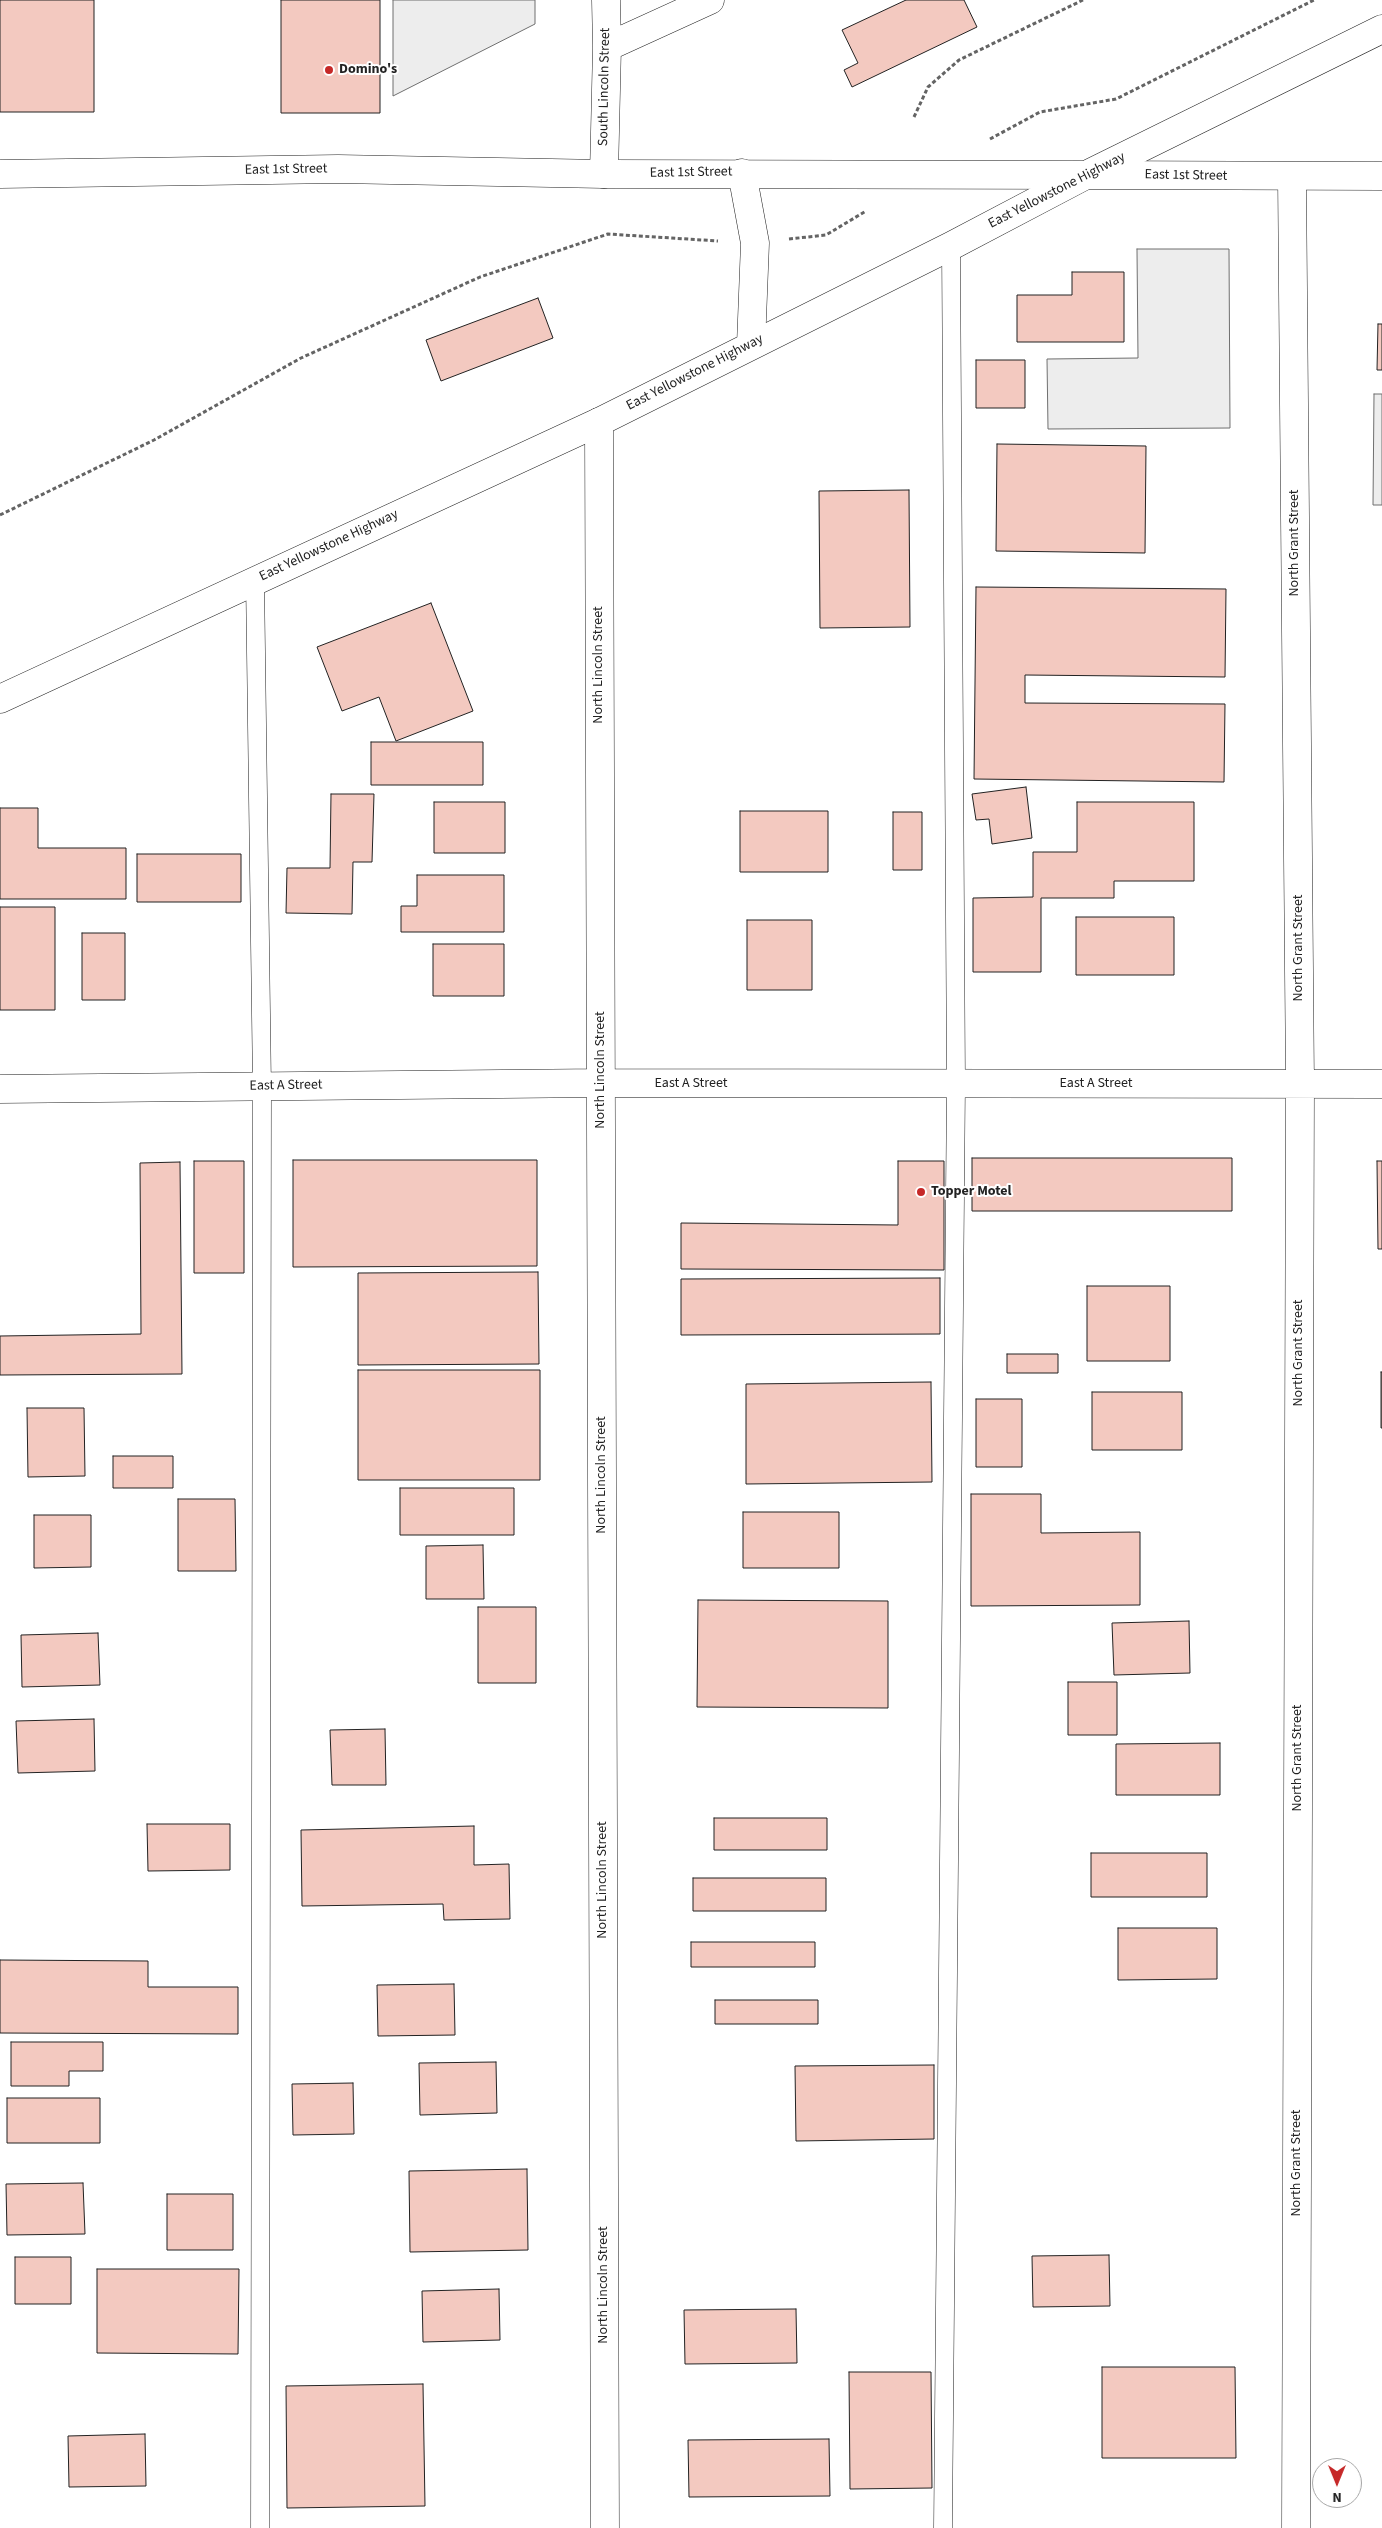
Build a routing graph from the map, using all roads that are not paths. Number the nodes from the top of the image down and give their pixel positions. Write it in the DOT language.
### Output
graph roads {
  1 [pos="606,0"];
  2 [pos="710,0"];
  3 [pos="1382,29"];
  4 [pos="607,47"];
  5 [pos="742,173"];
  6 [pos="0,174"];
  7 [pos="604,174"];
  8 [pos="1086,175"];
  9 [pos="1382,176"];
  10 [pos="1292,177"];
  11 [pos="951,246"];
  12 [pos="751,345"];
  13 [pos="599,422"];
  14 [pos="255,579"];
  15 [pos="0,699"];
  16 [pos="601,1083"];
  17 [pos="956,1084"];
  18 [pos="1300,1084"];
  19 [pos="1382,1084"];
  20 [pos="262,1087"];
  21 [pos="0,1089"];
  22 [pos="260,2528"];
  23 [pos="605,2528"];
  24 [pos="943,2528"];
  25 [pos="1296,2528"];
  1 -- 4 [label="street, South Lincoln Street"];
  2 -- 4 [label="street"];
  3 -- 8 [label="street, East Yellowstone Highway"];
  4 -- 7 [label="street, South Lincoln Street"];
  5 -- 7 [label="street, East 1st Street"];
  5 -- 8 [label="street, East 1st Street"];
  5 -- 12 [label="street"];
  6 -- 7 [label="street, East 1st Street"];
  8 -- 10 [label="street, East 1st Street"];
  8 -- 11 [label="street, East Yellowstone Highway"];
  9 -- 10 [label="street, East 1st Street"];
  10 -- 18 [label="street, North Grant Street"];
  11 -- 12 [label="street, East Yellowstone Highway"];
  11 -- 17 [label="lane"];
  12 -- 13 [label="street, East Yellowstone Highway"];
  13 -- 14 [label="street, East Yellowstone Highway"];
  13 -- 16 [label="street, North Lincoln Street"];
  14 -- 15 [label="street, East Yellowstone Highway"];
  14 -- 20 [label="lane"];
  16 -- 17 [label="street, East A Street"];
  16 -- 20 [label="street, East A Street"];
  16 -- 23 [label="street, North Lincoln Street"];
  17 -- 18 [label="street, East A Street"];
  17 -- 24 [label="lane"];
  18 -- 19 [label="street, East A Street"];
  18 -- 25 [label="street, North Grant Street"];
  20 -- 21 [label="street, East A Street"];
  20 -- 22 [label="lane"];
}
